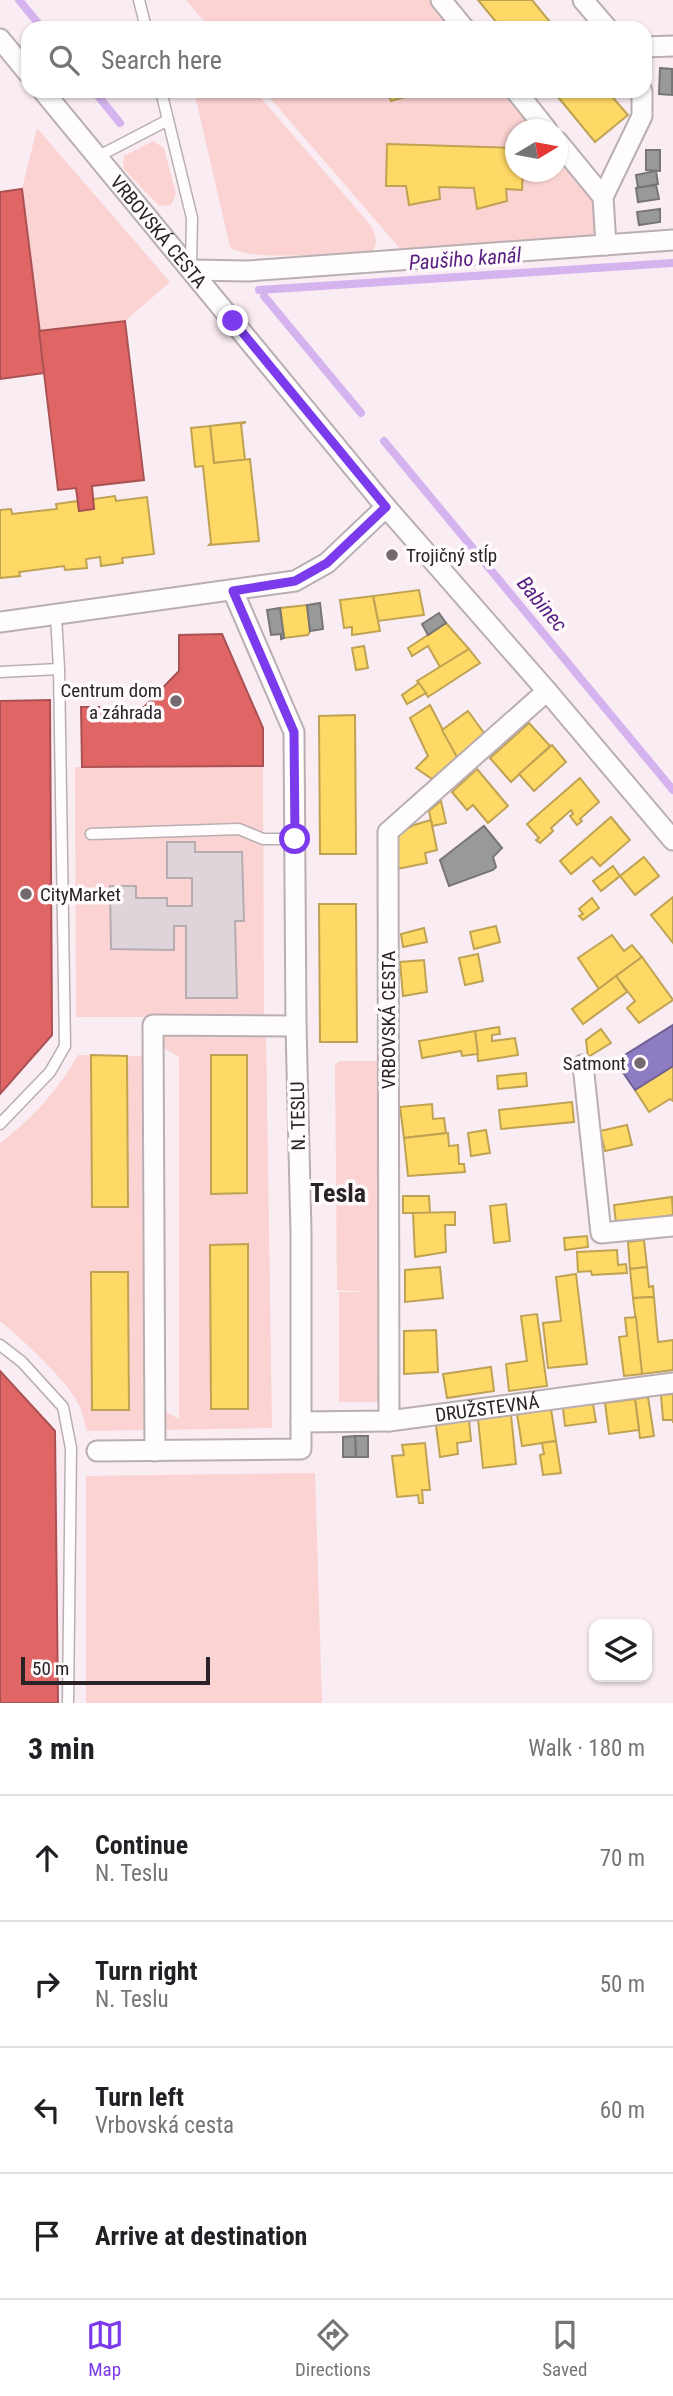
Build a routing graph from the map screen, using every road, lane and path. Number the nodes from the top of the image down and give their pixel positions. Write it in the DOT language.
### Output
graph roads {
  1 [pos="139,0"];
  2 [pos="441,0"];
  3 [pos="583,0"];
  4 [pos="144,21"];
  5 [pos="458,21"];
  6 [pos="601,21"];
  7 [pos="0,39"];
  8 [pos="673,46"];
  9 [pos="652,47"];
  10 [pos="21,64"];
  11 [pos="49,98"];
  12 [pos="163,98"];
  13 [pos="522,98"];
  14 [pos="642,98"];
  15 [pos="538,119"];
  16 [pos="168,120"];
  17 [pos="568,154"];
  18 [pos="97,158"];
  19 [pos="603,197"];
  20 [pos="673,240"];
  21 [pos="606,245"];
  22 [pos="191,270"];
  23 [pos="386,507"];
  24 [pos="233,591"];
  25 [pos="56,615"];
  26 [pos="0,622"];
  27 [pos="59,669"];
  28 [pos="0,672"];
  29 [pos="547,691"];
  30 [pos="91,834"];
  31 [pos="295,839"];
  32 [pos="673,840"];
  33 [pos="296,1026"];
  34 [pos="583,1065"];
  35 [pos="0,1124"];
  36 [pos="673,1226"];
  37 [pos="0,1345"];
  38 [pos="673,1383"];
  39 [pos="389,1421"];
  40 [pos="301,1422"];
  41 [pos="97,1451"];
  42 [pos="155,1451"];
  43 [pos="68,1703"];
  1 -- 4 [label="lane"];
  2 -- 5 [label="street"];
  3 -- 6 [label="street"];
  7 -- 10 [label="street"];
  8 -- 9 [label="street"];
  11 -- 18 [label="street, VRBOVSKÁ CESTA"];
  12 -- 16 [label="lane"];
  13 -- 15 [label="street"];
  14 -- 19 [label="street"];
  16 -- 18 [label="lane"];
  16 -- 22 [label="lane"];
  17 -- 19 [label="street"];
  18 -- 22 [label="street, VRBOVSKÁ CESTA"];
  19 -- 21 [label="street"];
  20 -- 21 [label="street"];
  21 -- 22 [label="street"];
  22 -- 23 [label="street, VRBOVSKÁ CESTA"];
  23 -- 24 [label="street"];
  23 -- 29 [label="street, VRBOVSKÁ CESTA"];
  24 -- 25 [label="street"];
  24 -- 31 [label="street, N. TESLU"];
  25 -- 26 [label="street"];
  25 -- 27 [label="lane"];
  27 -- 28 [label="lane"];
  27 -- 35 [label="lane"];
  29 -- 32 [label="street, VRBOVSKÁ CESTA"];
  29 -- 39 [label="street, VRBOVSKÁ CESTA"];
  30 -- 31 [label="lane"];
  31 -- 33 [label="street, N. TESLU"];
  33 -- 40 [label="street, N. TESLU"];
  33 -- 42 [label="street"];
  34 -- 36 [label="street"];
  37 -- 43 [label="lane"];
  38 -- 39 [label="street, DRUŽSTEVNÁ"];
  39 -- 40 [label="street, DRUŽSTEVNÁ"];
  40 -- 42 [label="street, N. TESLU"];
  41 -- 42 [label="street, N. TESLU"];
}
